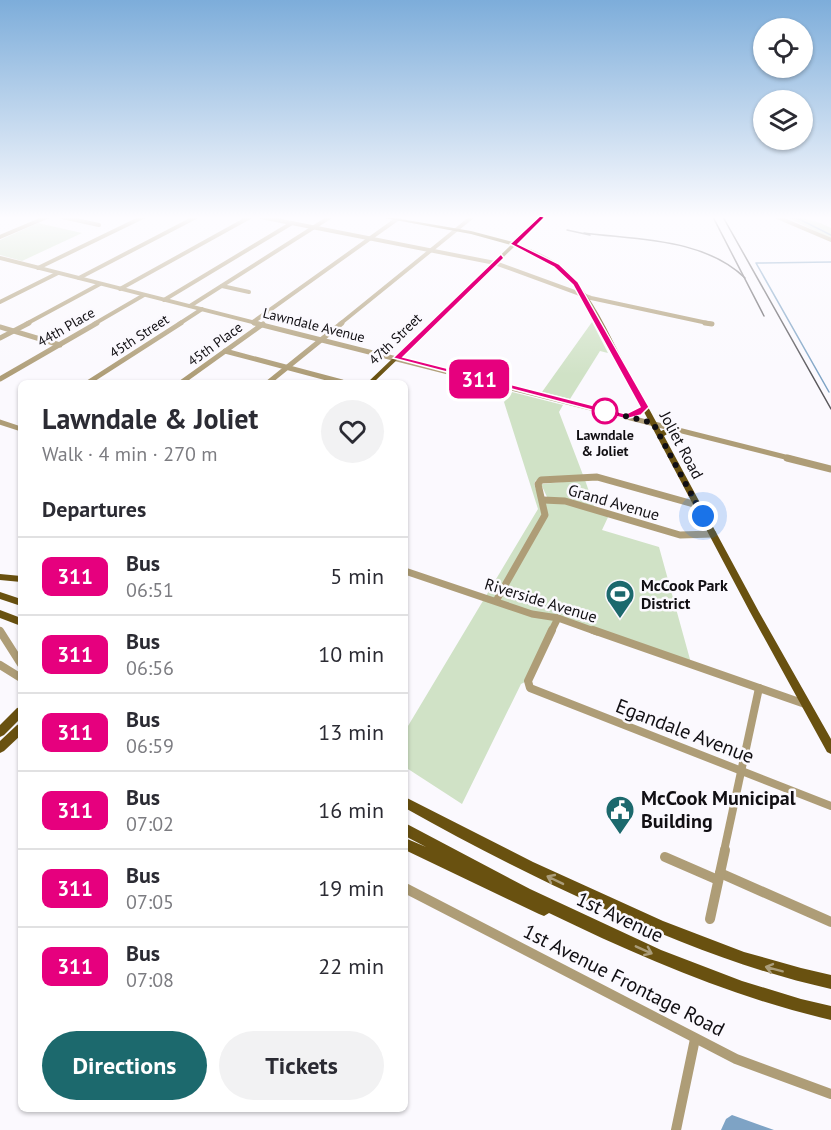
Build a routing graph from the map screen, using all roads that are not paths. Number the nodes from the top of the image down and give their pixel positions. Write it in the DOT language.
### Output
graph roads {
  1 [pos="45,270"];
  2 [pos="94,270"];
  3 [pos="155,270"];
  4 [pos="214,270"];
  5 [pos="247,270"];
  6 [pos="326,270"];
  7 [pos="407,270"];
  8 [pos="488,270"];
  9 [pos="514,270"];
  10 [pos="562,270"];
  11 [pos="58,273"];
  12 [pos="78,278"];
  13 [pos="100,284"];
  14 [pos="222,286"];
  15 [pos="120,289"];
  16 [pos="249,292"];
  17 [pos="144,295"];
  18 [pos="583,295"];
  19 [pos="164,300"];
  20 [pos="0,302"];
  21 [pos="190,306"];
  22 [pos="202,309"];
  23 [pos="253,322"];
  24 [pos="262,324"];
  25 [pos="712,324"];
  26 [pos="0,327"];
  27 [pos="13,331"];
  28 [pos="0,338"];
  29 [pos="322,339"];
  30 [pos="60,345"];
  31 [pos="225,351"];
  32 [pos="397,358"];
  33 [pos="288,368"];
  34 [pos="0,379"];
  35 [pos="92,380"];
  36 [pos="188,380"];
  37 [pos="272,380"];
  38 [pos="334,380"];
  39 [pos="373,380"];
  40 [pos="645,407"];
  41 [pos="626,416"];
  42 [pos="0,422"];
  43 [pos="653,423"];
  44 [pos="18,427"];
  45 [pos="673,428"];
  46 [pos="660,435"];
  47 [pos="831,469"];
  48 [pos="543,500"];
  49 [pos="698,506"];
  50 [pos="713,534"];
  51 [pos="408,572"];
  52 [pos="0,577"];
  53 [pos="18,579"];
  54 [pos="0,595"];
  55 [pos="496,601"];
  56 [pos="18,602"];
  57 [pos="0,614"];
  58 [pos="558,618"];
  59 [pos="18,621"];
  60 [pos="0,631"];
  61 [pos="18,661"];
  62 [pos="0,665"];
  63 [pos="18,676"];
  64 [pos="759,688"];
  65 [pos="805,704"];
  66 [pos="18,714"];
  67 [pos="18,731"];
  68 [pos="0,732"];
  69 [pos="0,748"];
  70 [pos="831,749"];
  71 [pos="741,771"];
  72 [pos="408,797"];
  73 [pos="408,804"];
  74 [pos="831,806"];
  75 [pos="408,831"];
  76 [pos="471,837"];
  77 [pos="408,845"];
  78 [pos="665,857"];
  79 [pos="719,877"];
  80 [pos="408,890"];
  81 [pos="710,919"];
  82 [pos="831,922"];
  83 [pos="620,939"];
  84 [pos="831,982"];
  85 [pos="831,1013"];
  86 [pos="695,1039"];
  87 [pos="831,1094"];
  88 [pos="676,1130"];
  1 -- 11 [label="street, Lawndale Avenue"];
  2 -- 12 [label="street"];
  3 -- 15 [label="street"];
  4 -- 19 [label="street, 45th Street"];
  5 -- 14 [label="street"];
  6 -- 23 [label="street, 45th Place"];
  7 -- 29 [label="street"];
  8 -- 32 [label="main road, 47th Street"];
  9 -- 18 [label="street"];
  10 -- 18 [label="main road, Joliet Road"];
  11 -- 12 [label="street, Lawndale Avenue"];
  11 -- 20 [label="street"];
  12 -- 13 [label="street, Lawndale Avenue"];
  13 -- 15 [label="street, Lawndale Avenue"];
  13 -- 27 [label="street"];
  14 -- 16 [label="street"];
  14 -- 21 [label="street"];
  15 -- 17 [label="street, Lawndale Avenue"];
  17 -- 19 [label="street, Lawndale Avenue"];
  17 -- 30 [label="street, 44th Place"];
  18 -- 25 [label="street"];
  18 -- 40 [label="main road, Joliet Road"];
  19 -- 21 [label="street, Lawndale Avenue"];
  21 -- 22 [label="street, Lawndale Avenue"];
  22 -- 23 [label="street, Lawndale Avenue"];
  22 -- 35 [label="street, 45th Street"];
  23 -- 24 [label="street, Lawndale Avenue"];
  24 -- 29 [label="street, Lawndale Avenue"];
  24 -- 31 [label="street, 45th Place"];
  26 -- 27 [label="street"];
  27 -- 28 [label="street"];
  27 -- 30 [label="street"];
  29 -- 32 [label="street, Lawndale Avenue"];
  29 -- 33 [label="street"];
  30 -- 34 [label="street, 44th Place"];
  31 -- 33 [label="street"];
  31 -- 36 [label="street, 45th Place"];
  32 -- 39 [label="main road, 47th Street"];
  32 -- 41 [label="street, Lawndale Avenue"];
  33 -- 37 [label="street"];
  33 -- 38 [label="street"];
  40 -- 41 [label="main road"];
  40 -- 43 [label="main road, Joliet Road"];
  41 -- 43 [label="street, Lawndale Avenue"];
  42 -- 44 [label="street"];
  43 -- 45 [label="street, Lawndale Avenue"];
  43 -- 46 [label="main road, Joliet Road"];
  45 -- 46 [label="main road"];
  45 -- 47 [label="street, Lawndale Avenue"];
  46 -- 49 [label="main road, Joliet Road"];
  48 -- 49 [label="street"];
  48 -- 50 [label="street, Grand Avenue"];
  48 -- 55 [label="street"];
  49 -- 50 [label="main road, Joliet Road"];
  50 -- 65 [label="main road, Joliet Road"];
  51 -- 55 [label="street, Riverside Avenue"];
  52 -- 53 [label="main road"];
  54 -- 56 [label="main road"];
  55 -- 58 [label="street, Riverside Avenue"];
  57 -- 59 [label="main road"];
  58 -- 64 [label="street, Riverside Avenue"];
  58 -- 71 [label="street, Egandale Avenue"];
  60 -- 61 [label="street"];
  62 -- 63 [label="street"];
  64 -- 65 [label="street, Riverside Avenue"];
  64 -- 71 [label="street"];
  65 -- 70 [label="main road, Joliet Road"];
  66 -- 68 [label="main road"];
  67 -- 69 [label="main road"];
  71 -- 74 [label="street, Egandale Avenue"];
  71 -- 79 [label="street"];
  72 -- 76 [label="main road"];
  73 -- 76 [label="main road, 1st Avenue"];
  75 -- 83 [label="main road, 1st Avenue"];
  84 -- 76 [label="main road, 1st Avenue, one-way"];
  77 -- 83 [label="main road"];
  78 -- 79 [label="street"];
  79 -- 81 [label="street"];
  79 -- 82 [label="street"];
  80 -- 86 [label="street, 1st Avenue Frontage Road"];
  83 -- 85 [label="main road, 1st Avenue, one-way"];
  86 -- 87 [label="street, 1st Avenue Frontage Road"];
  86 -- 88 [label="street"];
}
